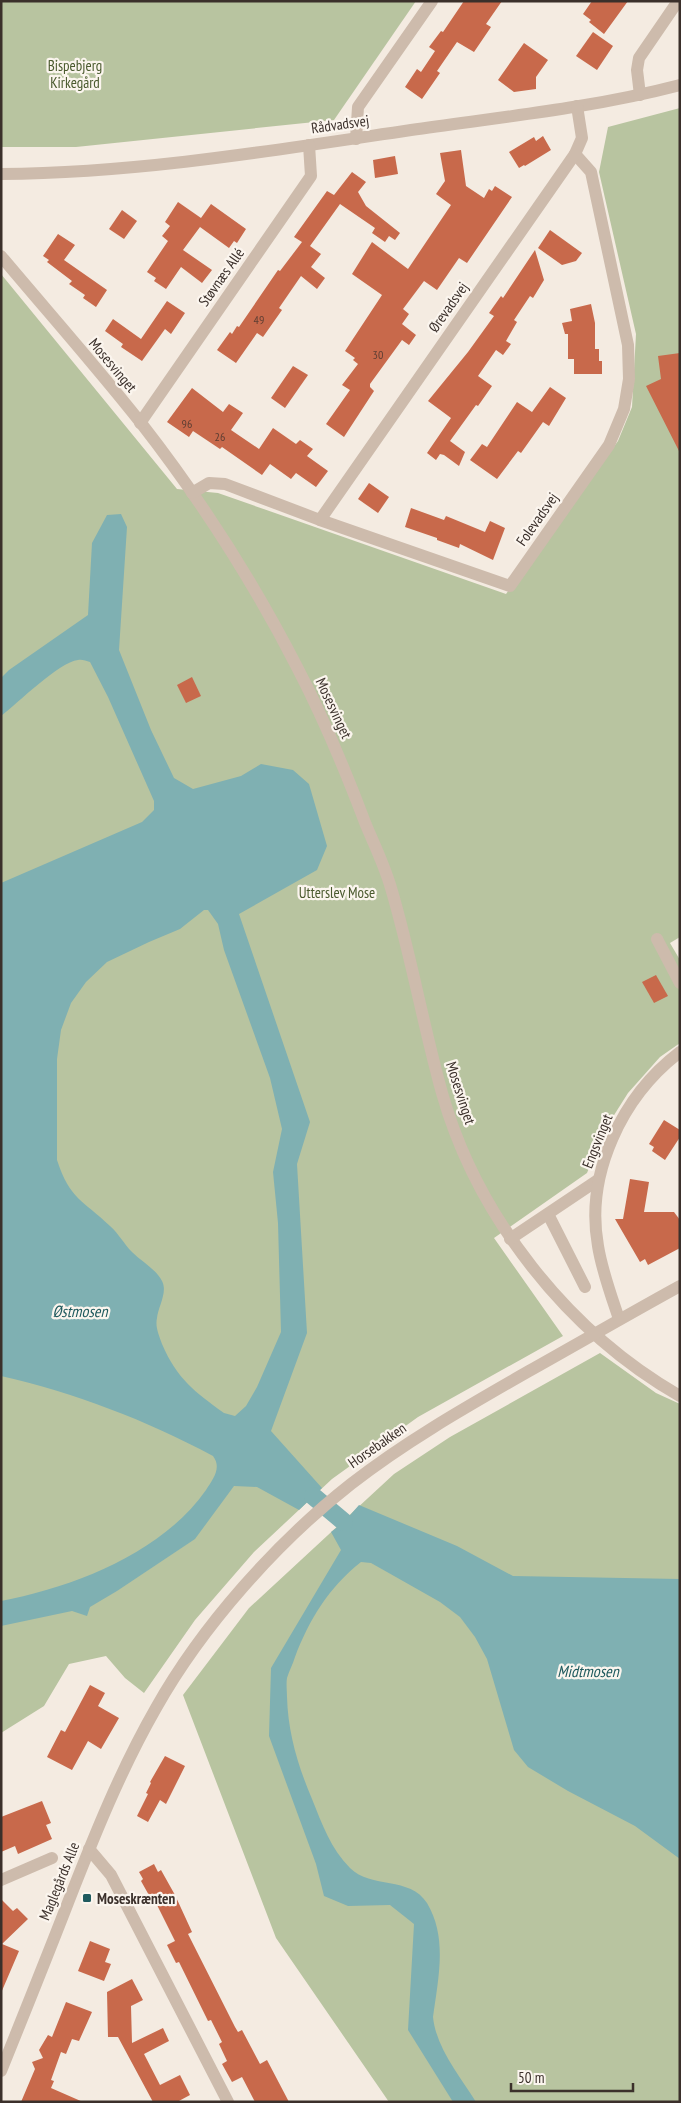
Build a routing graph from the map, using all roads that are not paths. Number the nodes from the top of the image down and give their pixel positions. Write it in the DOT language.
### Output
graph roads {
  1 [pos="432,1"];
  2 [pos="678,1"];
  3 [pos="680,85"];
  4 [pos="640,95"];
  5 [pos="577,106"];
  6 [pos="356,139"];
  7 [pos="309,145"];
  8 [pos="575,154"];
  9 [pos="1,174"];
  10 [pos="1,256"];
  11 [pos="140,423"];
  12 [pos="192,493"];
  13 [pos="320,520"];
  14 [pos="658,939"];
  15 [pos="680,983"];
  16 [pos="680,1052"];
  17 [pos="598,1180"];
  18 [pos="548,1214"];
  19 [pos="510,1239"];
  20 [pos="680,1286"];
  21 [pos="585,1287"];
  22 [pos="619,1319"];
  23 [pos="594,1333"];
  24 [pos="680,1396"];
  25 [pos="157,1707"];
  26 [pos="89,1849"];
  27 [pos="52,1858"];
  28 [pos="1,1880"];
  29 [pos="1,2071"];
  30 [pos="228,2102"];
  1 -- 6 [label="street"];
  2 -- 4 [label="street"];
  3 -- 4 [label="street, Rådvadsvej"];
  4 -- 5 [label="street, Rådvadsvej"];
  5 -- 6 [label="street, Rådvadsvej"];
  5 -- 8 [label="street, Ørevadsvej"];
  6 -- 7 [label="street, Rådvadsvej"];
  7 -- 9 [label="street, Rådvadsvej"];
  7 -- 11 [label="street, Støvnæs Allé"];
  8 -- 13 [label="street, Ørevadsvej"];
  8 -- 13 [label="street, Folevadsvej"];
  10 -- 11 [label="street, Mosesvinget"];
  11 -- 12 [label="street, Mosesvinget"];
  12 -- 13 [label="street, Folevadsvej"];
  12 -- 19 [label="street, Mosesvinget"];
  14 -- 15 [label="street"];
  16 -- 17 [label="street, Engsvinget"];
  17 -- 18 [label="street"];
  17 -- 22 [label="street, Engsvinget"];
  18 -- 19 [label="street"];
  18 -- 21 [label="street"];
  19 -- 23 [label="street, Mosesvinget"];
  20 -- 22 [label="street, Horsebakken"];
  22 -- 23 [label="street, Horsebakken"];
  23 -- 24 [label="street, Mosesvinget"];
  23 -- 25 [label="street, Horsebakken"];
  25 -- 26 [label="street, Maglegårds Alle"];
  26 -- 29 [label="street, Maglegårds Alle"];
  26 -- 30 [label="street"];
  27 -- 28 [label="street"];
}
